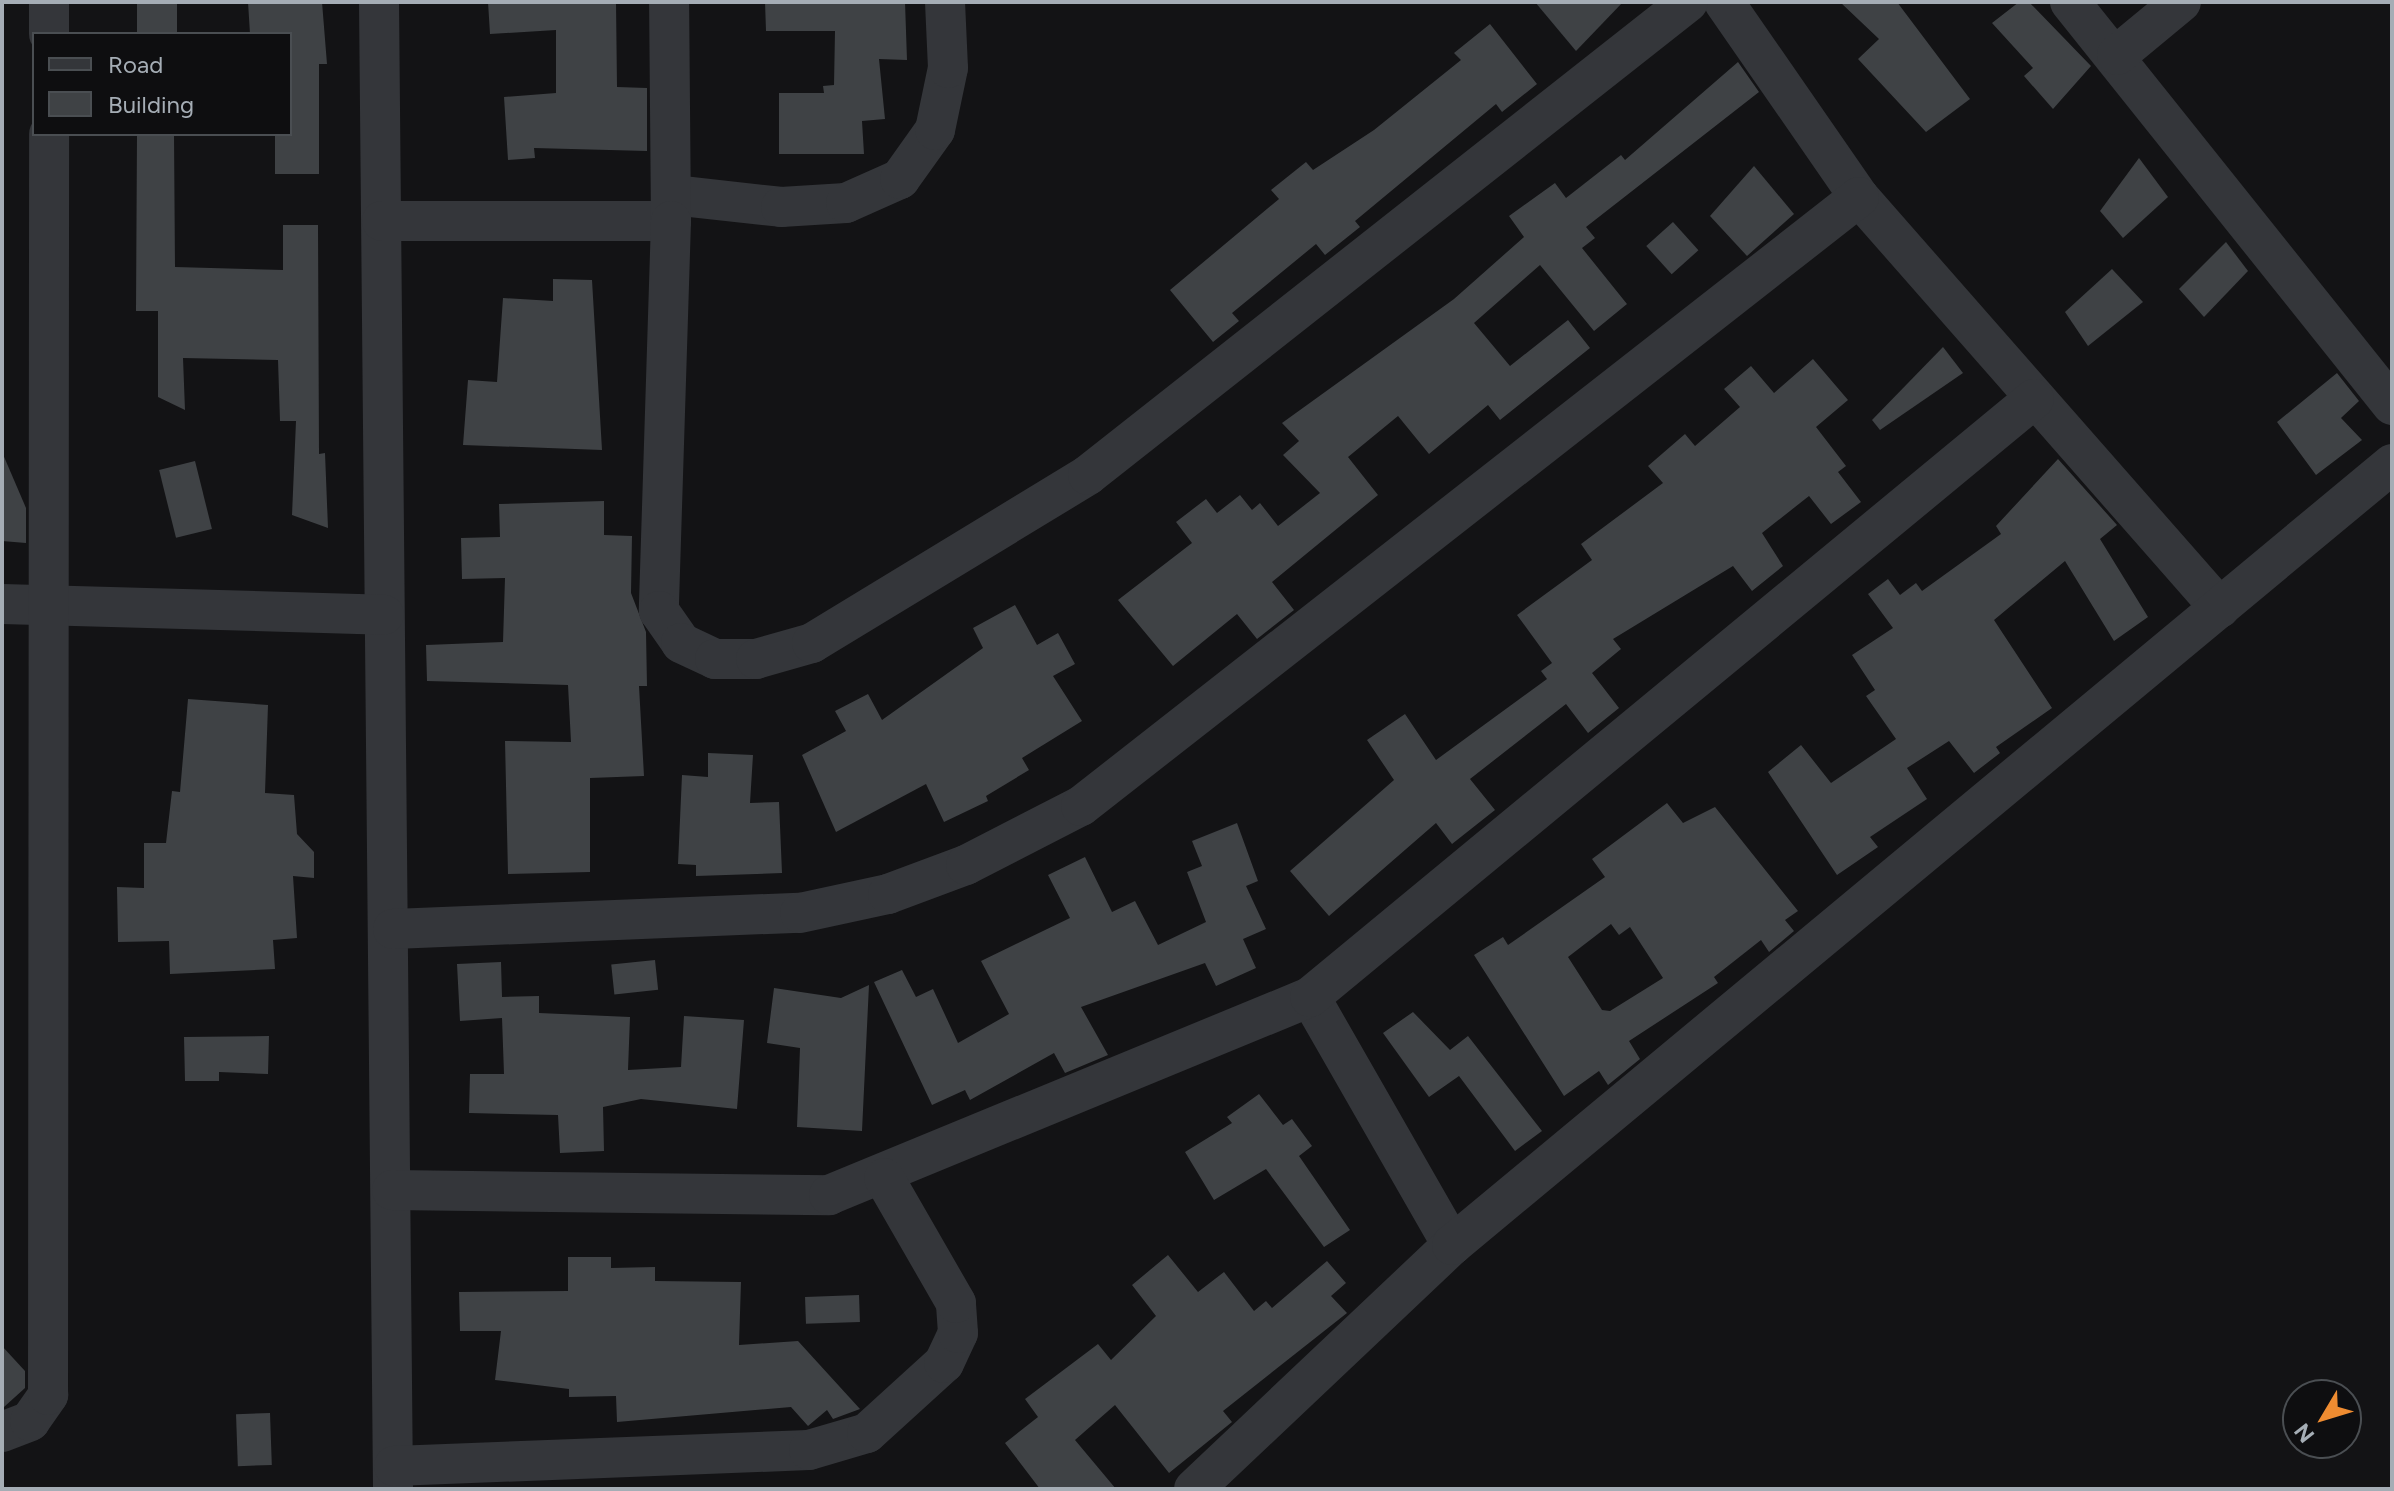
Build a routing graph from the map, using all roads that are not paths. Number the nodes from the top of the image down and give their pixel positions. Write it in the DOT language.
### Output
graph roads {
  1 [pos="49,2"];
  2 [pos="379,2"];
  3 [pos="669,2"];
  4 [pos="945,2"];
  5 [pos="1688,2"];
  6 [pos="1724,2"];
  7 [pos="2070,2"];
  8 [pos="2181,2"];
  9 [pos="49,32"];
  10 [pos="2117,55"];
  11 [pos="49,136"];
  12 [pos="1859,197"];
  13 [pos="672,208"];
  14 [pos="382,221"];
  15 [pos="2034,399"];
  16 [pos="2392,405"];
  17 [pos="2392,464"];
  18 [pos="50,603"];
  19 [pos="2,604"];
  20 [pos="2220,608"];
  21 [pos="384,615"];
  22 [pos="393,929"];
  23 [pos="1310,997"];
  24 [pos="884,1178"];
  25 [pos="392,1190"];
  26 [pos="1452,1245"];
  27 [pos="2,1432"];
  28 [pos="394,1478"];
  29 [pos="1194,1489"];
  1 -- 9 [label="street"];
  2 -- 14 [label="street"];
  3 -- 13 [label="street"];
  4 -- 13 [label="street"];
  5 -- 13 [label="street"];
  6 -- 12 [label="street"];
  7 -- 10 [label="street"];
  8 -- 10 [label="street"];
  10 -- 16 [label="street"];
  11 -- 18 [label="street"];
  12 -- 15 [label="street"];
  12 -- 22 [label="street"];
  13 -- 14 [label="street"];
  14 -- 21 [label="street"];
  15 -- 20 [label="street"];
  15 -- 23 [label="street"];
  17 -- 20 [label="street"];
  18 -- 19 [label="street"];
  18 -- 21 [label="street"];
  18 -- 27 [label="street"];
  20 -- 26 [label="street"];
  21 -- 22 [label="street"];
  22 -- 25 [label="street"];
  23 -- 24 [label="street"];
  23 -- 26 [label="street"];
  24 -- 25 [label="street"];
  24 -- 28 [label="street"];
  25 -- 28 [label="street"];
  26 -- 29 [label="street"];
}
